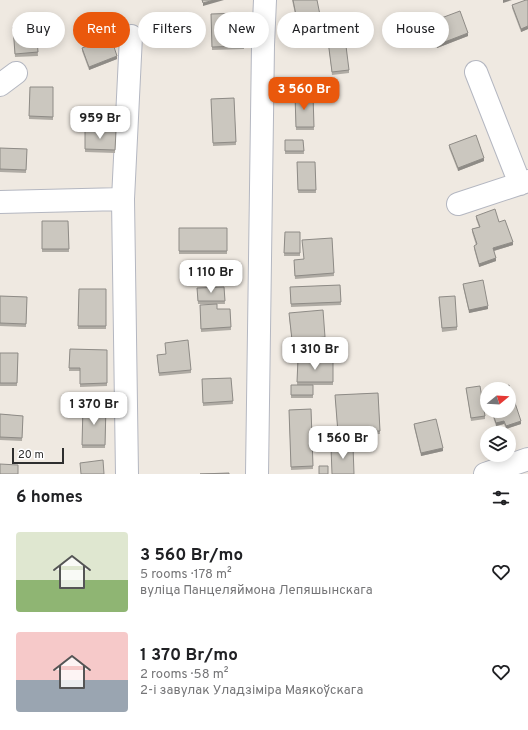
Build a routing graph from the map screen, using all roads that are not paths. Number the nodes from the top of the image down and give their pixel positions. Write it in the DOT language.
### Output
graph roads {
  1 [pos="265,0"];
  2 [pos="131,36"];
  3 [pos="476,72"];
  4 [pos="524,183"];
  5 [pos="123,199"];
  6 [pos="0,202"];
  7 [pos="458,204"];
  8 [pos="528,459"];
  9 [pos="127,474"];
  10 [pos="257,474"];
  11 [pos="485,474"];
  1 -- 10 [label="street"];
  2 -- 5 [label="street"];
  3 -- 4 [label="street"];
  4 -- 7 [label="street"];
  5 -- 6 [label="street"];
  5 -- 9 [label="street"];
  8 -- 11 [label="street"];
}
